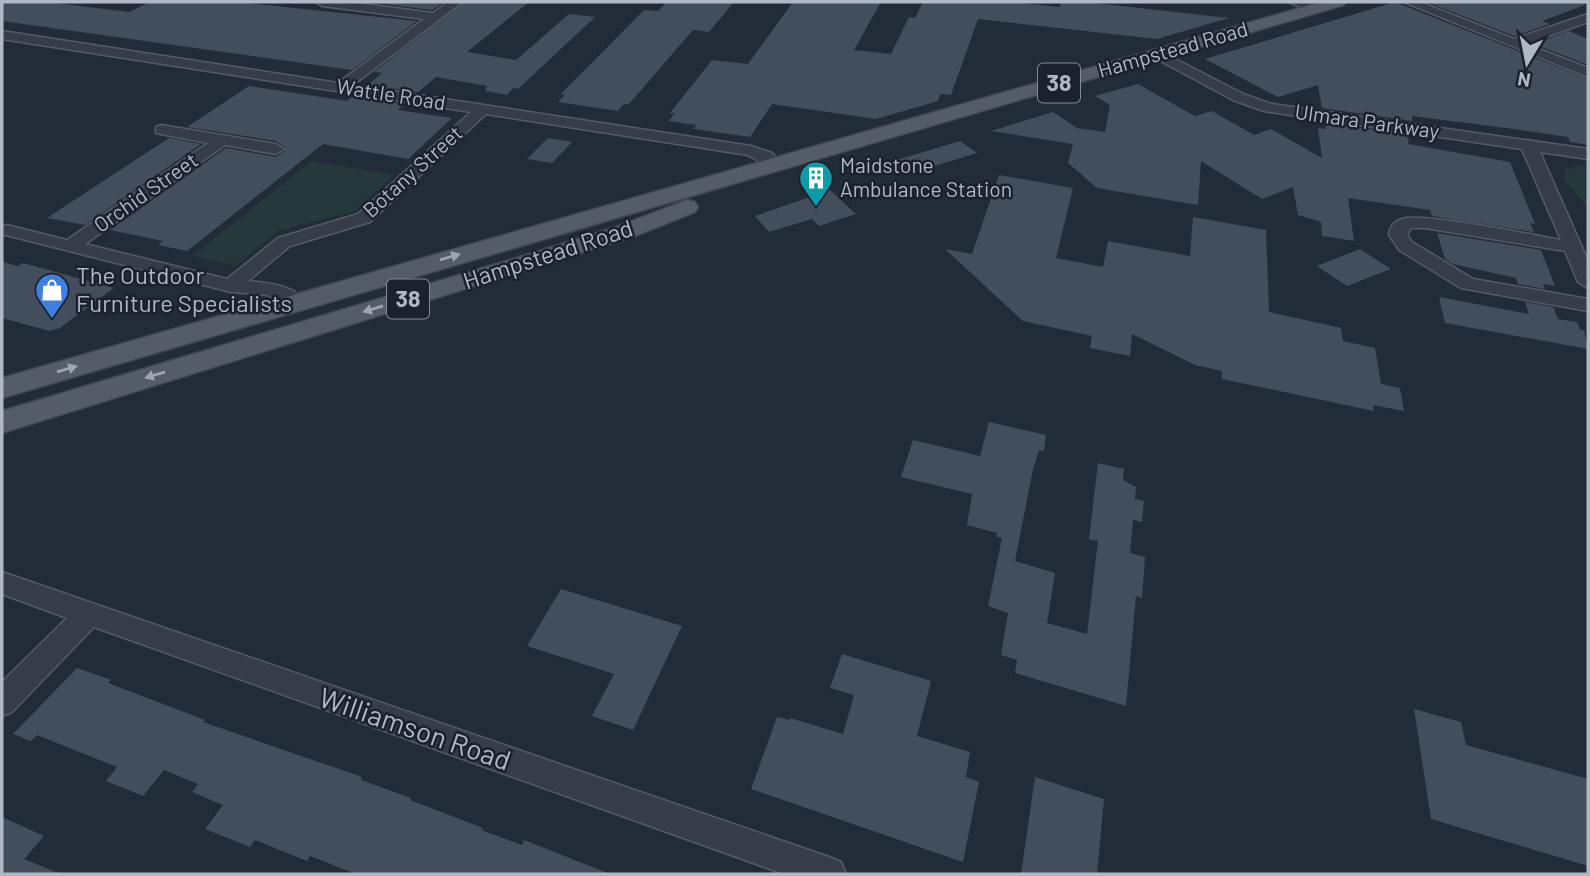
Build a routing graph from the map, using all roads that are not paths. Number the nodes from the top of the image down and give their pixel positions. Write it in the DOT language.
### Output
graph roads {
  1 [pos="322,2"];
  2 [pos="456,2"];
  3 [pos="1410,2"];
  4 [pos="1322,3"];
  5 [pos="436,17"];
  6 [pos="1588,18"];
  7 [pos="2,35"];
  8 [pos="1516,43"];
  9 [pos="1158,54"];
  10 [pos="1588,73"];
  11 [pos="341,87"];
  12 [pos="483,109"];
  13 [pos="161,130"];
  14 [pos="221,141"];
  15 [pos="1529,146"];
  16 [pos="276,149"];
  17 [pos="1588,154"];
  18 [pos="807,157"];
  19 [pos="776,166"];
  20 [pos="7,230"];
  21 [pos="70,246"];
  22 [pos="1573,247"];
  23 [pos="1588,282"];
  24 [pos="231,286"];
  25 [pos="296,302"];
  26 [pos="1588,305"];
  27 [pos="251,315"];
  28 [pos="2,387"];
  29 [pos="2,422"];
  30 [pos="2,583"];
  31 [pos="88,615"];
  32 [pos="2,702"];
  33 [pos="829,874"];
  1 -- 5 [label="street"];
  2 -- 5 [label="street"];
  3 -- 8 [label="street"];
  4 -- 9 [label="main road, Hampstead Road / 38"];
  5 -- 11 [label="street"];
  6 -- 8 [label="street"];
  7 -- 11 [label="street, Wattle Road"];
  8 -- 10 [label="street"];
  9 -- 15 [label="street, Ulmara Parkway"];
  9 -- 18 [label="main road, Hampstead Road / 38"];
  11 -- 12 [label="street, Wattle Road"];
  12 -- 19 [label="street, Wattle Road"];
  12 -- 24 [label="street, Botany Street"];
  13 -- 14 [label="street"];
  14 -- 16 [label="street"];
  14 -- 21 [label="street, Orchid Street"];
  15 -- 17 [label="street, Ulmara Parkway"];
  15 -- 22 [label="street"];
  18 -- 19 [label="main road, Hampstead Road / 38"];
  18 -- 29 [label="main road, Hampstead Road / 38, one-way"];
  25 -- 19 [label="main road, Hampstead Road / 38, one-way"];
  20 -- 21 [label="street"];
  21 -- 24 [label="street"];
  22 -- 23 [label="street"];
  22 -- 26 [label="street"];
  24 -- 25 [label="street"];
  24 -- 27 [label="street"];
  25 -- 27 [label="main road, Hampstead Road / 38"];
  28 -- 27 [label="main road, Hampstead Road / 38, one-way"];
  30 -- 31 [label="street, Williamson Road"];
  31 -- 32 [label="street"];
  31 -- 33 [label="street, Williamson Road"];
}
